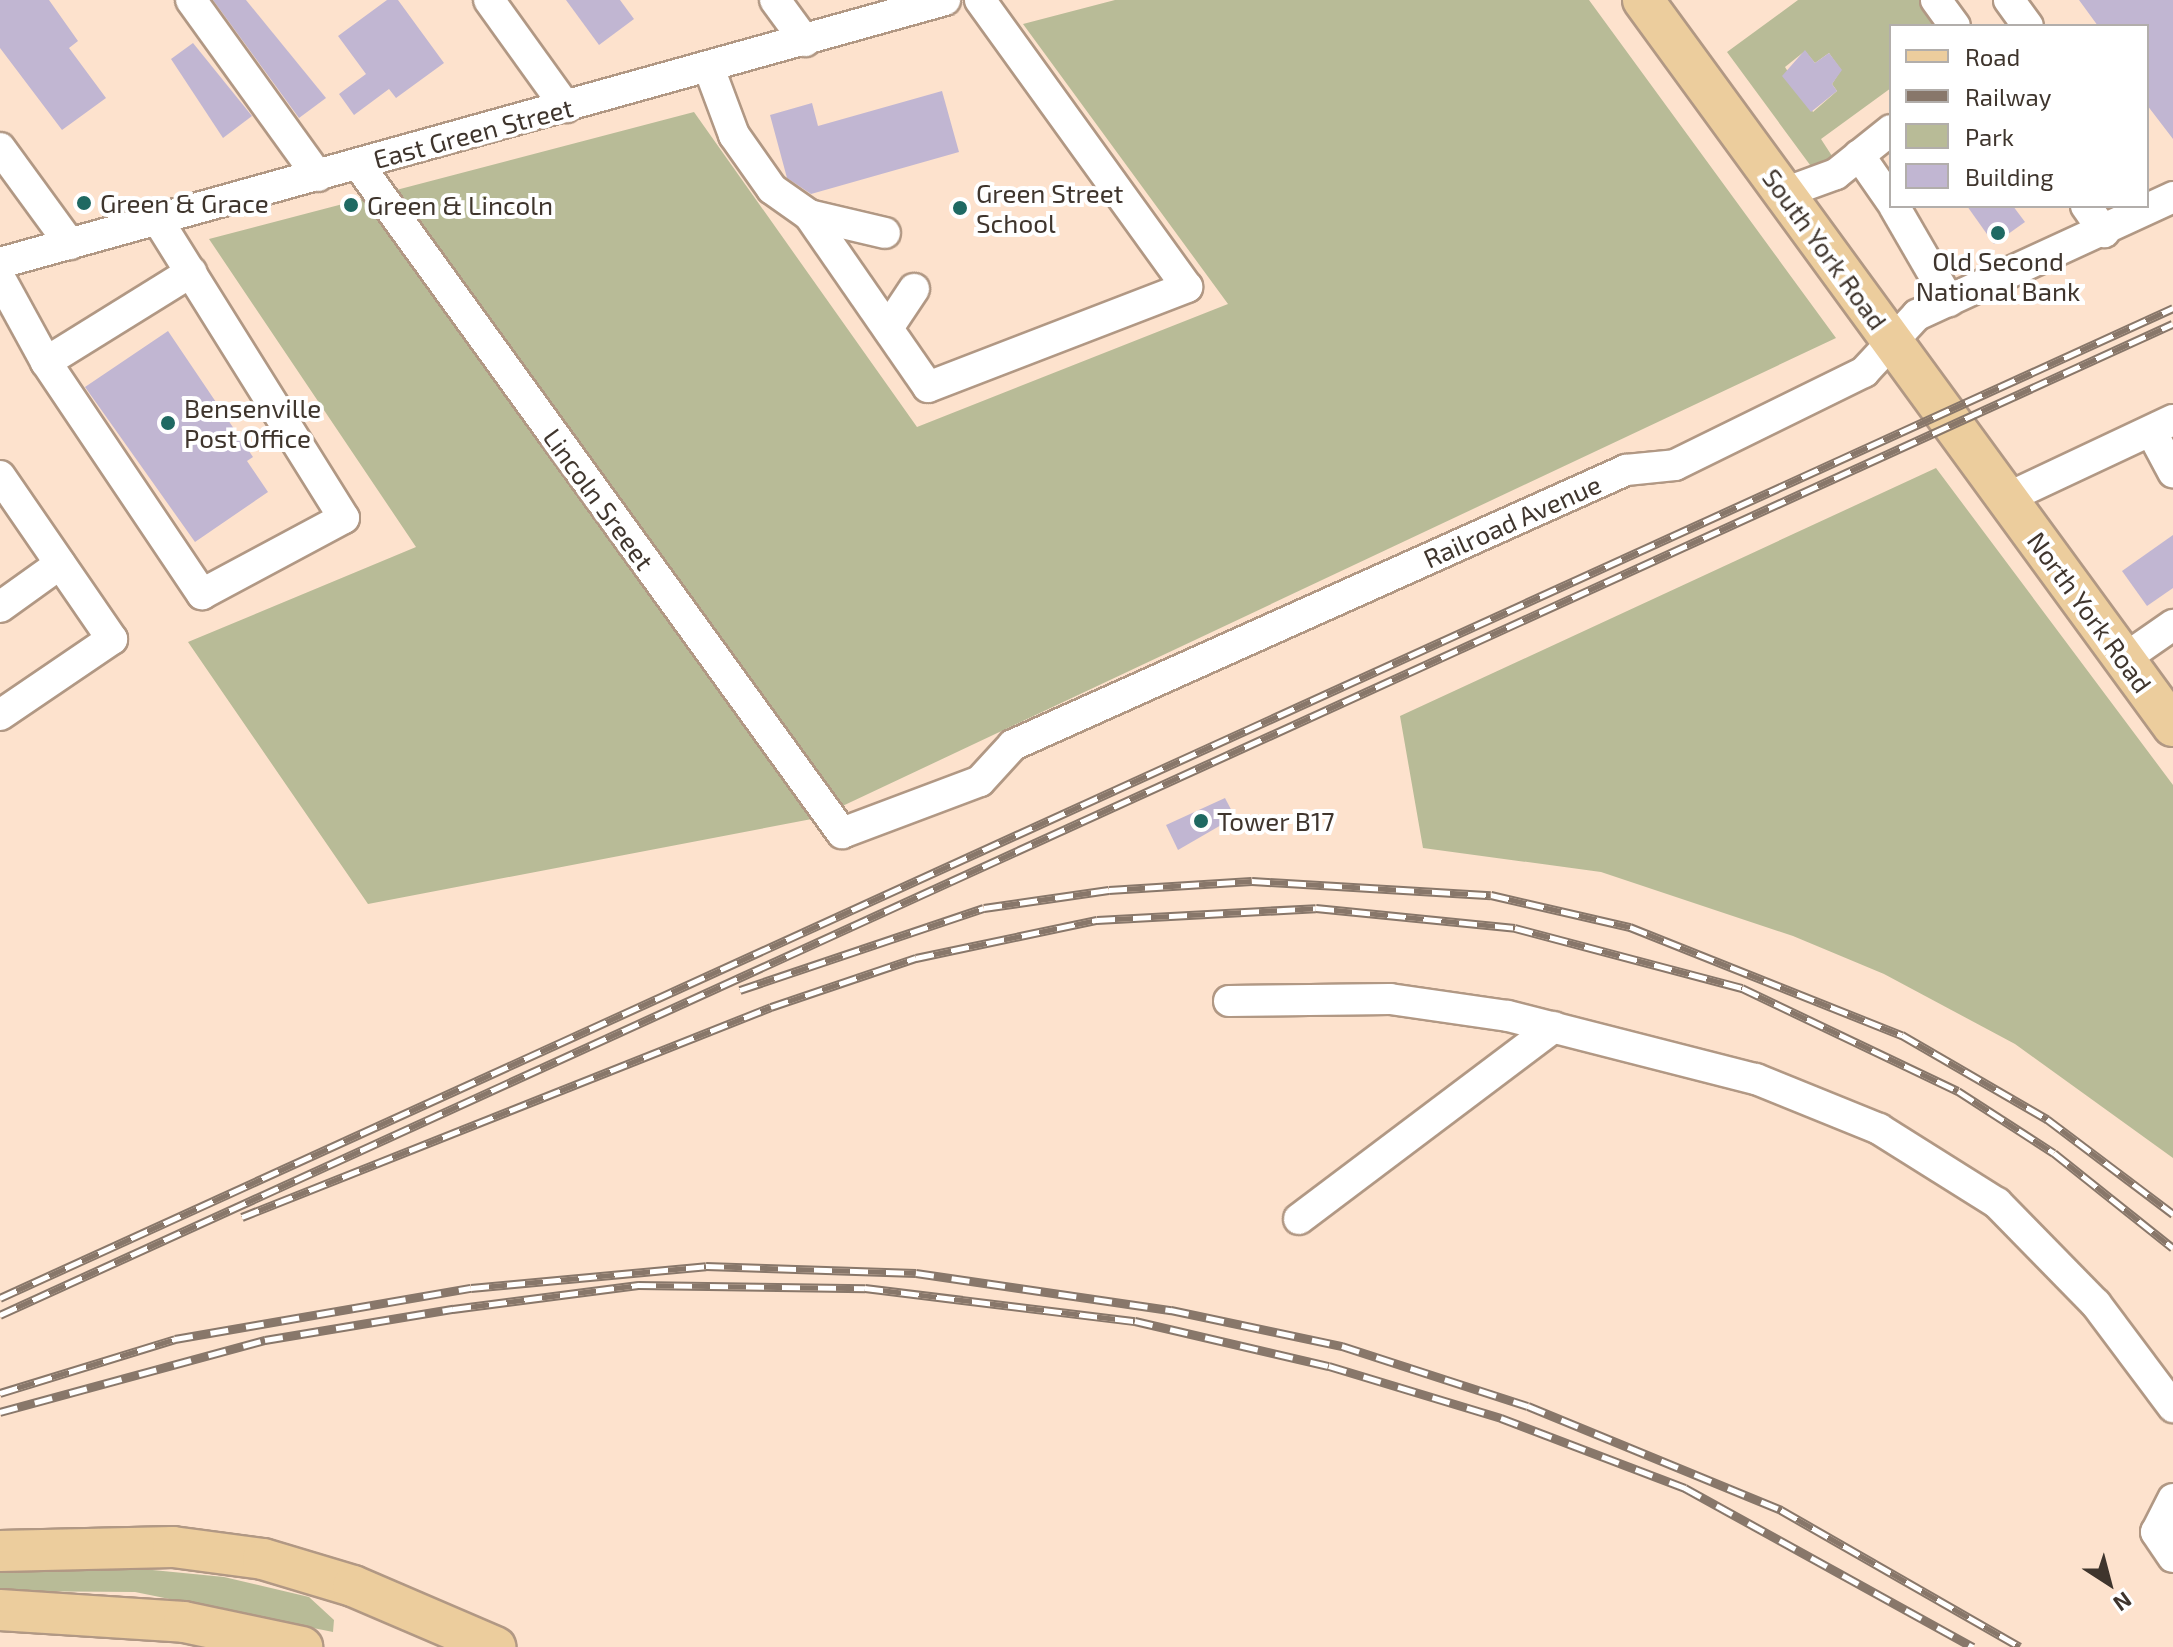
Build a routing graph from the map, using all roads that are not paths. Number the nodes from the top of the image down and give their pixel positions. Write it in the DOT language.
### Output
graph roads {
  1 [pos="191,0"];
  2 [pos="489,0"];
  3 [pos="775,0"];
  4 [pos="945,0"];
  5 [pos="980,0"];
  6 [pos="1643,0"];
  7 [pos="1936,0"];
  8 [pos="2009,0"];
  9 [pos="1954,24"];
  10 [pos="2027,24"];
  11 [pos="805,41"];
  12 [pos="709,68"];
  13 [pos="566,107"];
  14 [pos="1889,132"];
  15 [pos="0,148"];
  16 [pos="1859,155"];
  17 [pos="358,164"];
  18 [pos="318,176"];
  19 [pos="1784,193"];
  20 [pos="2173,197"];
  21 [pos="1889,198"];
  22 [pos="1895,208"];
  23 [pos="2087,208"];
  24 [pos="809,215"];
  25 [pos="158,220"];
  26 [pos="2104,232"];
  27 [pos="885,233"];
  28 [pos="70,244"];
  29 [pos="0,263"];
  30 [pos="191,272"];
  31 [pos="0,278"];
  32 [pos="914,289"];
  33 [pos="1949,301"];
  34 [pos="888,328"];
  35 [pos="1893,342"];
  36 [pos="46,362"];
  37 [pos="2162,426"];
  38 [pos="2173,472"];
  39 [pos="4,491"];
  40 [pos="2007,498"];
  41 [pos="60,564"];
  42 [pos="0,607"];
  43 [pos="2173,625"];
  44 [pos="2124,659"];
  45 [pos="0,715"];
  46 [pos="2173,726"];
  47 [pos="842,833"];
  48 [pos="1229,1001"];
  49 [pos="1554,1027"];
  50 [pos="1299,1219"];
  51 [pos="2173,1407"];
  52 [pos="2173,1499"];
  53 [pos="0,1551"];
  54 [pos="2173,1557"];
  55 [pos="0,1610"];
  56 [pos="302,1647"];
  57 [pos="495,1647"];
  1 -- 18 [label="street"];
  2 -- 13 [label="street"];
  3 -- 11 [label="street"];
  4 -- 11 [label="street, East Green Street"];
  5 -- 34 [label="street"];
  6 -- 19 [label="main road, South York Road"];
  7 -- 9 [label="street"];
  8 -- 10 [label="street"];
  11 -- 12 [label="street, East Green Street"];
  12 -- 13 [label="street, East Green Street"];
  12 -- 24 [label="street"];
  13 -- 17 [label="street, East Green Street"];
  14 -- 16 [label="street"];
  15 -- 28 [label="street"];
  16 -- 19 [label="street"];
  16 -- 21 [label="street"];
  17 -- 18 [label="street, East Green Street"];
  17 -- 47 [label="street, Lincoln Sreeet"];
  18 -- 25 [label="street, East Green Street"];
  19 -- 35 [label="main road, South York Road"];
  20 -- 26 [label="street, Railroad Avenue"];
  22 -- 33 [label="street"];
  23 -- 26 [label="street"];
  24 -- 27 [label="street"];
  24 -- 34 [label="street"];
  25 -- 28 [label="street, East Green Street"];
  25 -- 30 [label="street"];
  26 -- 33 [label="street, Railroad Avenue"];
  28 -- 29 [label="street, East Green Street"];
  30 -- 36 [label="street"];
  30 -- 36 [label="street"];
  31 -- 36 [label="street"];
  32 -- 34 [label="street"];
  33 -- 35 [label="street, Railroad Avenue"];
  35 -- 40 [label="main road, South York Road"];
  35 -- 47 [label="street, Railroad Avenue"];
  37 -- 38 [label="street"];
  37 -- 40 [label="street"];
  39 -- 41 [label="street"];
  40 -- 44 [label="main road, North York Road"];
  41 -- 42 [label="street"];
  41 -- 45 [label="street"];
  43 -- 44 [label="street"];
  44 -- 46 [label="main road, North York Road"];
  48 -- 49 [label="street"];
  49 -- 50 [label="street"];
  49 -- 51 [label="street"];
  52 -- 54 [label="street"];
  53 -- 57 [label="main road"];
  55 -- 56 [label="main road"];
}
